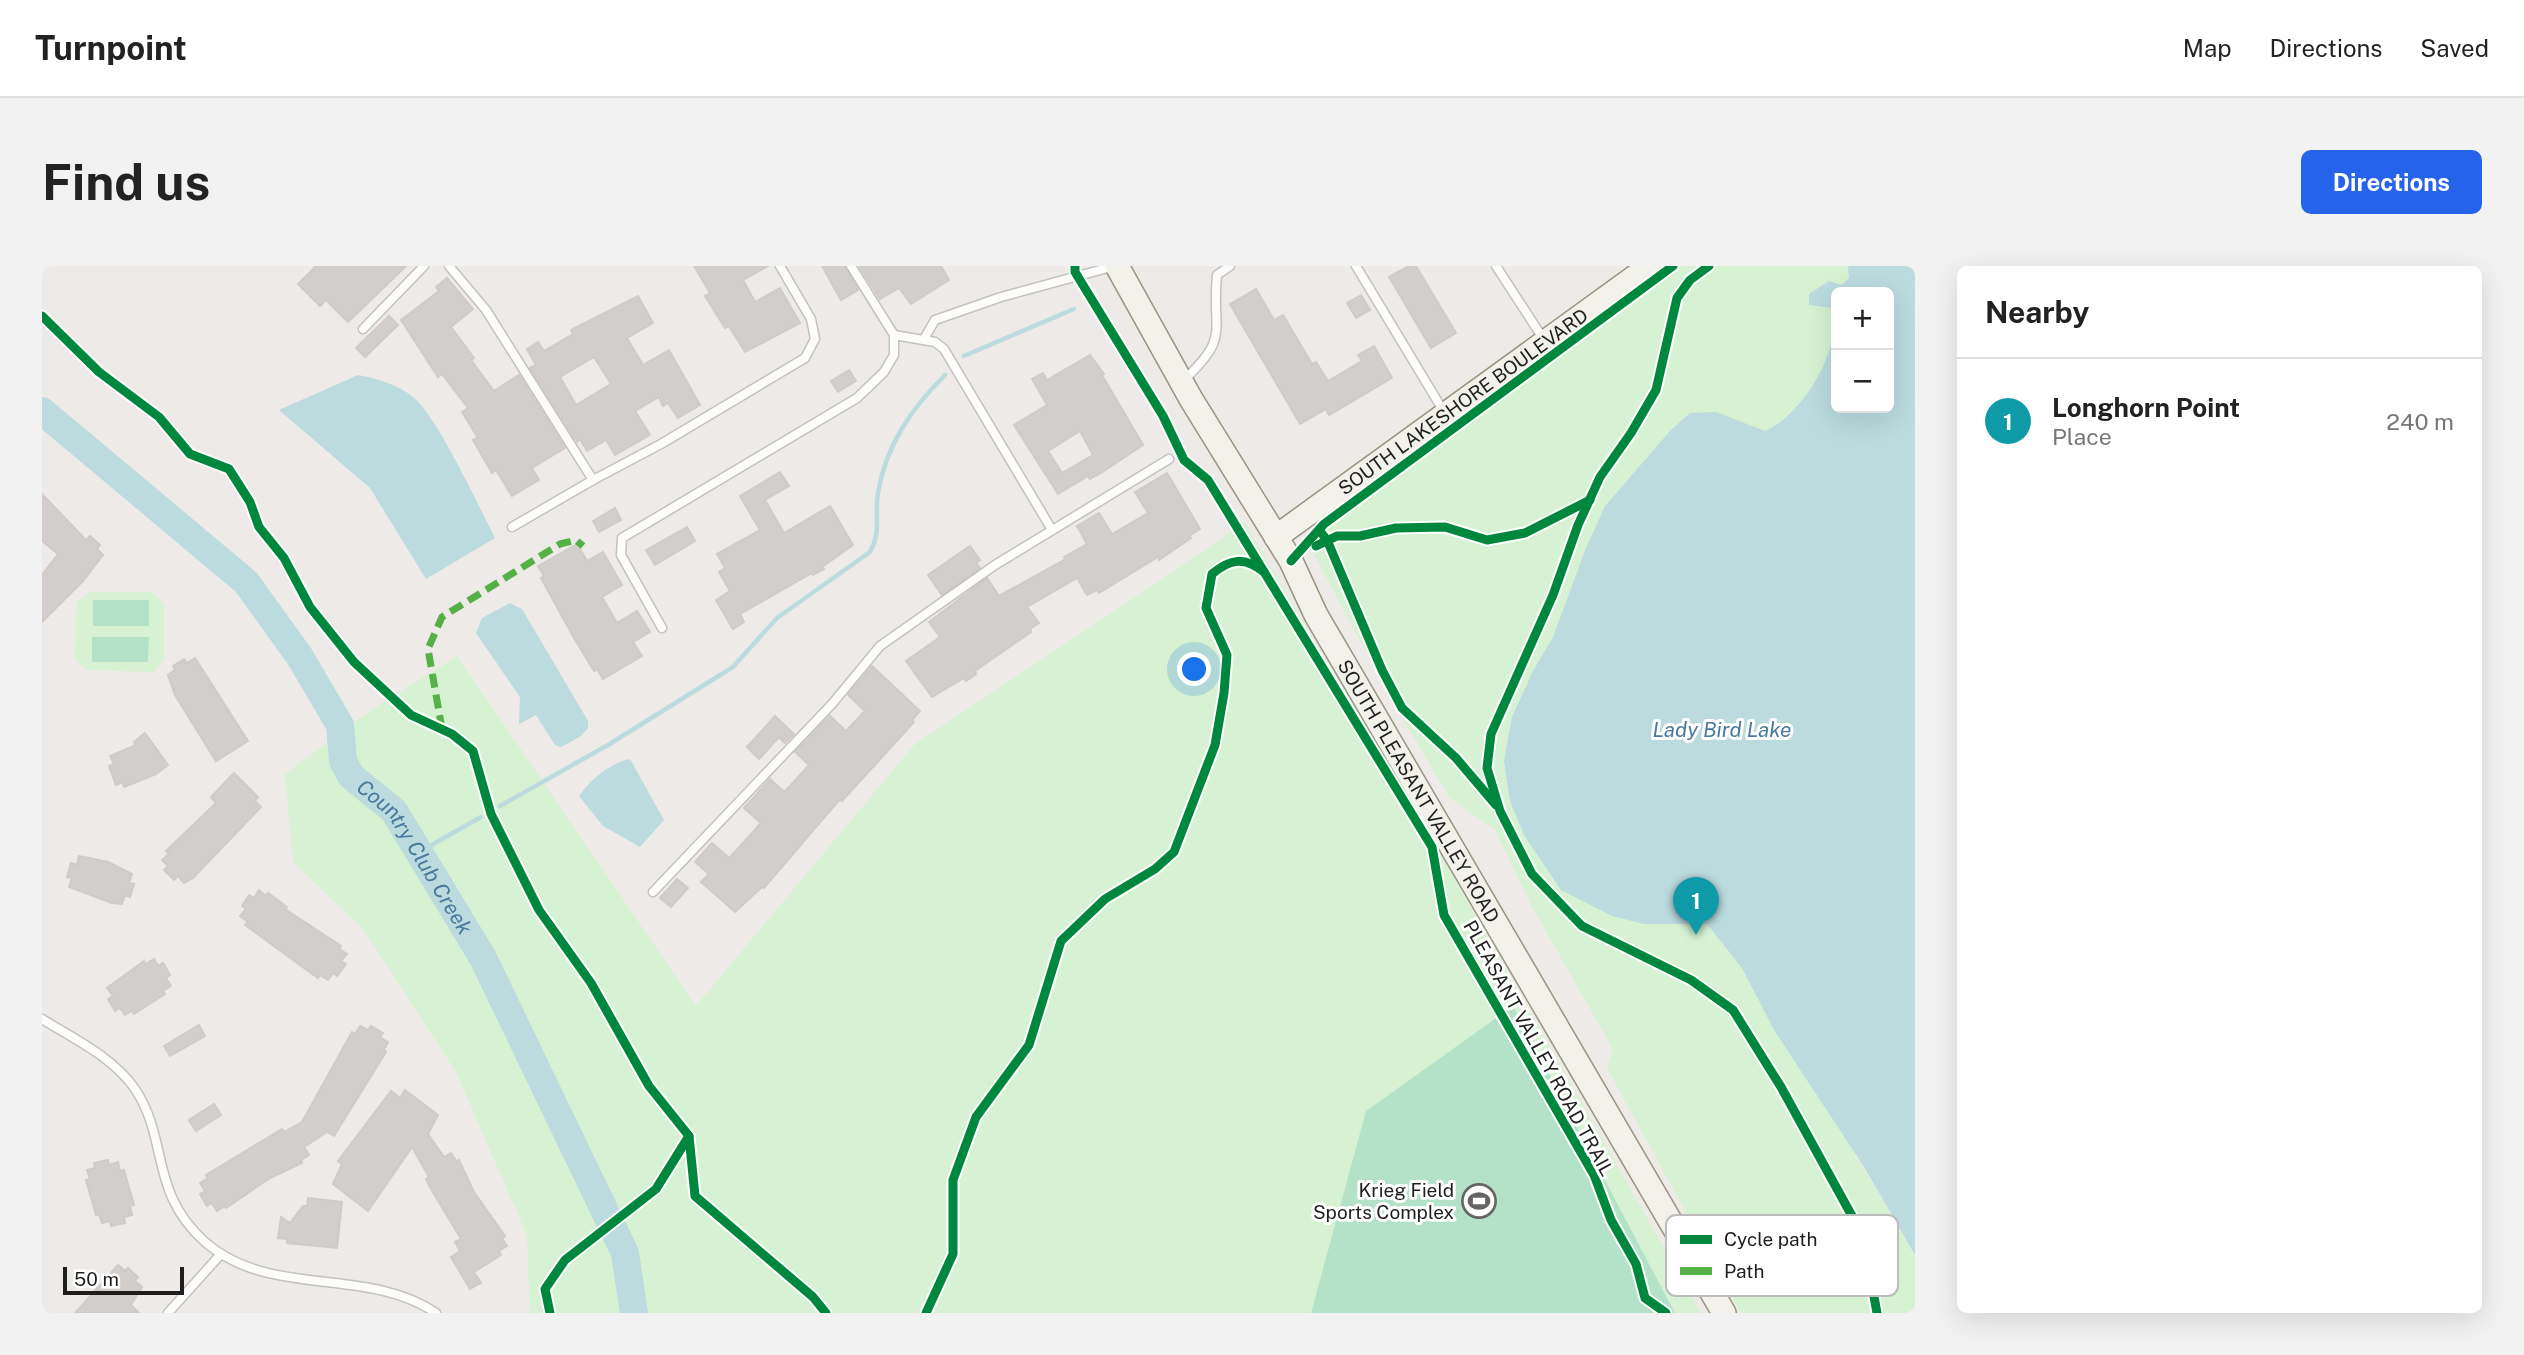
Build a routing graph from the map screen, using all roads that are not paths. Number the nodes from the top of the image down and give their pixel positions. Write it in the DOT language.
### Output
graph roads {
  1 [pos="424,266"];
  2 [pos="449,266"];
  3 [pos="780,266"];
  4 [pos="851,266"];
  5 [pos="1116,266"];
  6 [pos="1230,266"];
  7 [pos="1356,266"];
  8 [pos="1496,266"];
  9 [pos="1650,266"];
  10 [pos="363,329"];
  11 [pos="894,335"];
  12 [pos="924,339"];
  13 [pos="1545,342"];
  14 [pos="1181,383"];
  15 [pos="1446,414"];
  16 [pos="1169,458"];
  17 [pos="593,480"];
  18 [pos="512,527"];
  19 [pos="1052,530"];
  20 [pos="1276,537"];
  21 [pos="662,628"];
  22 [pos="653,892"];
  23 [pos="42,1019"];
  24 [pos="1667,1215"];
  25 [pos="220,1254"];
  26 [pos="1714,1296"];
  27 [pos="168,1313"];
  28 [pos="436,1313"];
  29 [pos="1724,1313"];
  1 -- 10 [label="lane"];
  2 -- 17 [label="lane"];
  3 -- 17 [label="lane"];
  4 -- 11 [label="lane"];
  5 -- 12 [label="lane"];
  5 -- 14 [label="main road, SOUTH PLEASANT VALLEY ROAD"];
  6 -- 14 [label="lane"];
  7 -- 15 [label="lane"];
  8 -- 13 [label="lane"];
  9 -- 13 [label="main road, SOUTH LAKESHORE BOULEVARD"];
  11 -- 12 [label="lane"];
  11 -- 21 [label="lane"];
  12 -- 19 [label="lane"];
  13 -- 15 [label="main road, SOUTH LAKESHORE BOULEVARD"];
  14 -- 20 [label="main road, SOUTH PLEASANT VALLEY ROAD"];
  15 -- 20 [label="main road, SOUTH LAKESHORE BOULEVARD"];
  16 -- 19 [label="lane"];
  17 -- 18 [label="lane"];
  19 -- 22 [label="lane"];
  20 -- 24 [label="main road, SOUTH PLEASANT VALLEY ROAD"];
  23 -- 25 [label="lane"];
  25 -- 27 [label="lane"];
  25 -- 28 [label="lane"];
  26 -- 29 [label="main road, SOUTH PLEASANT VALLEY ROAD"];
}
